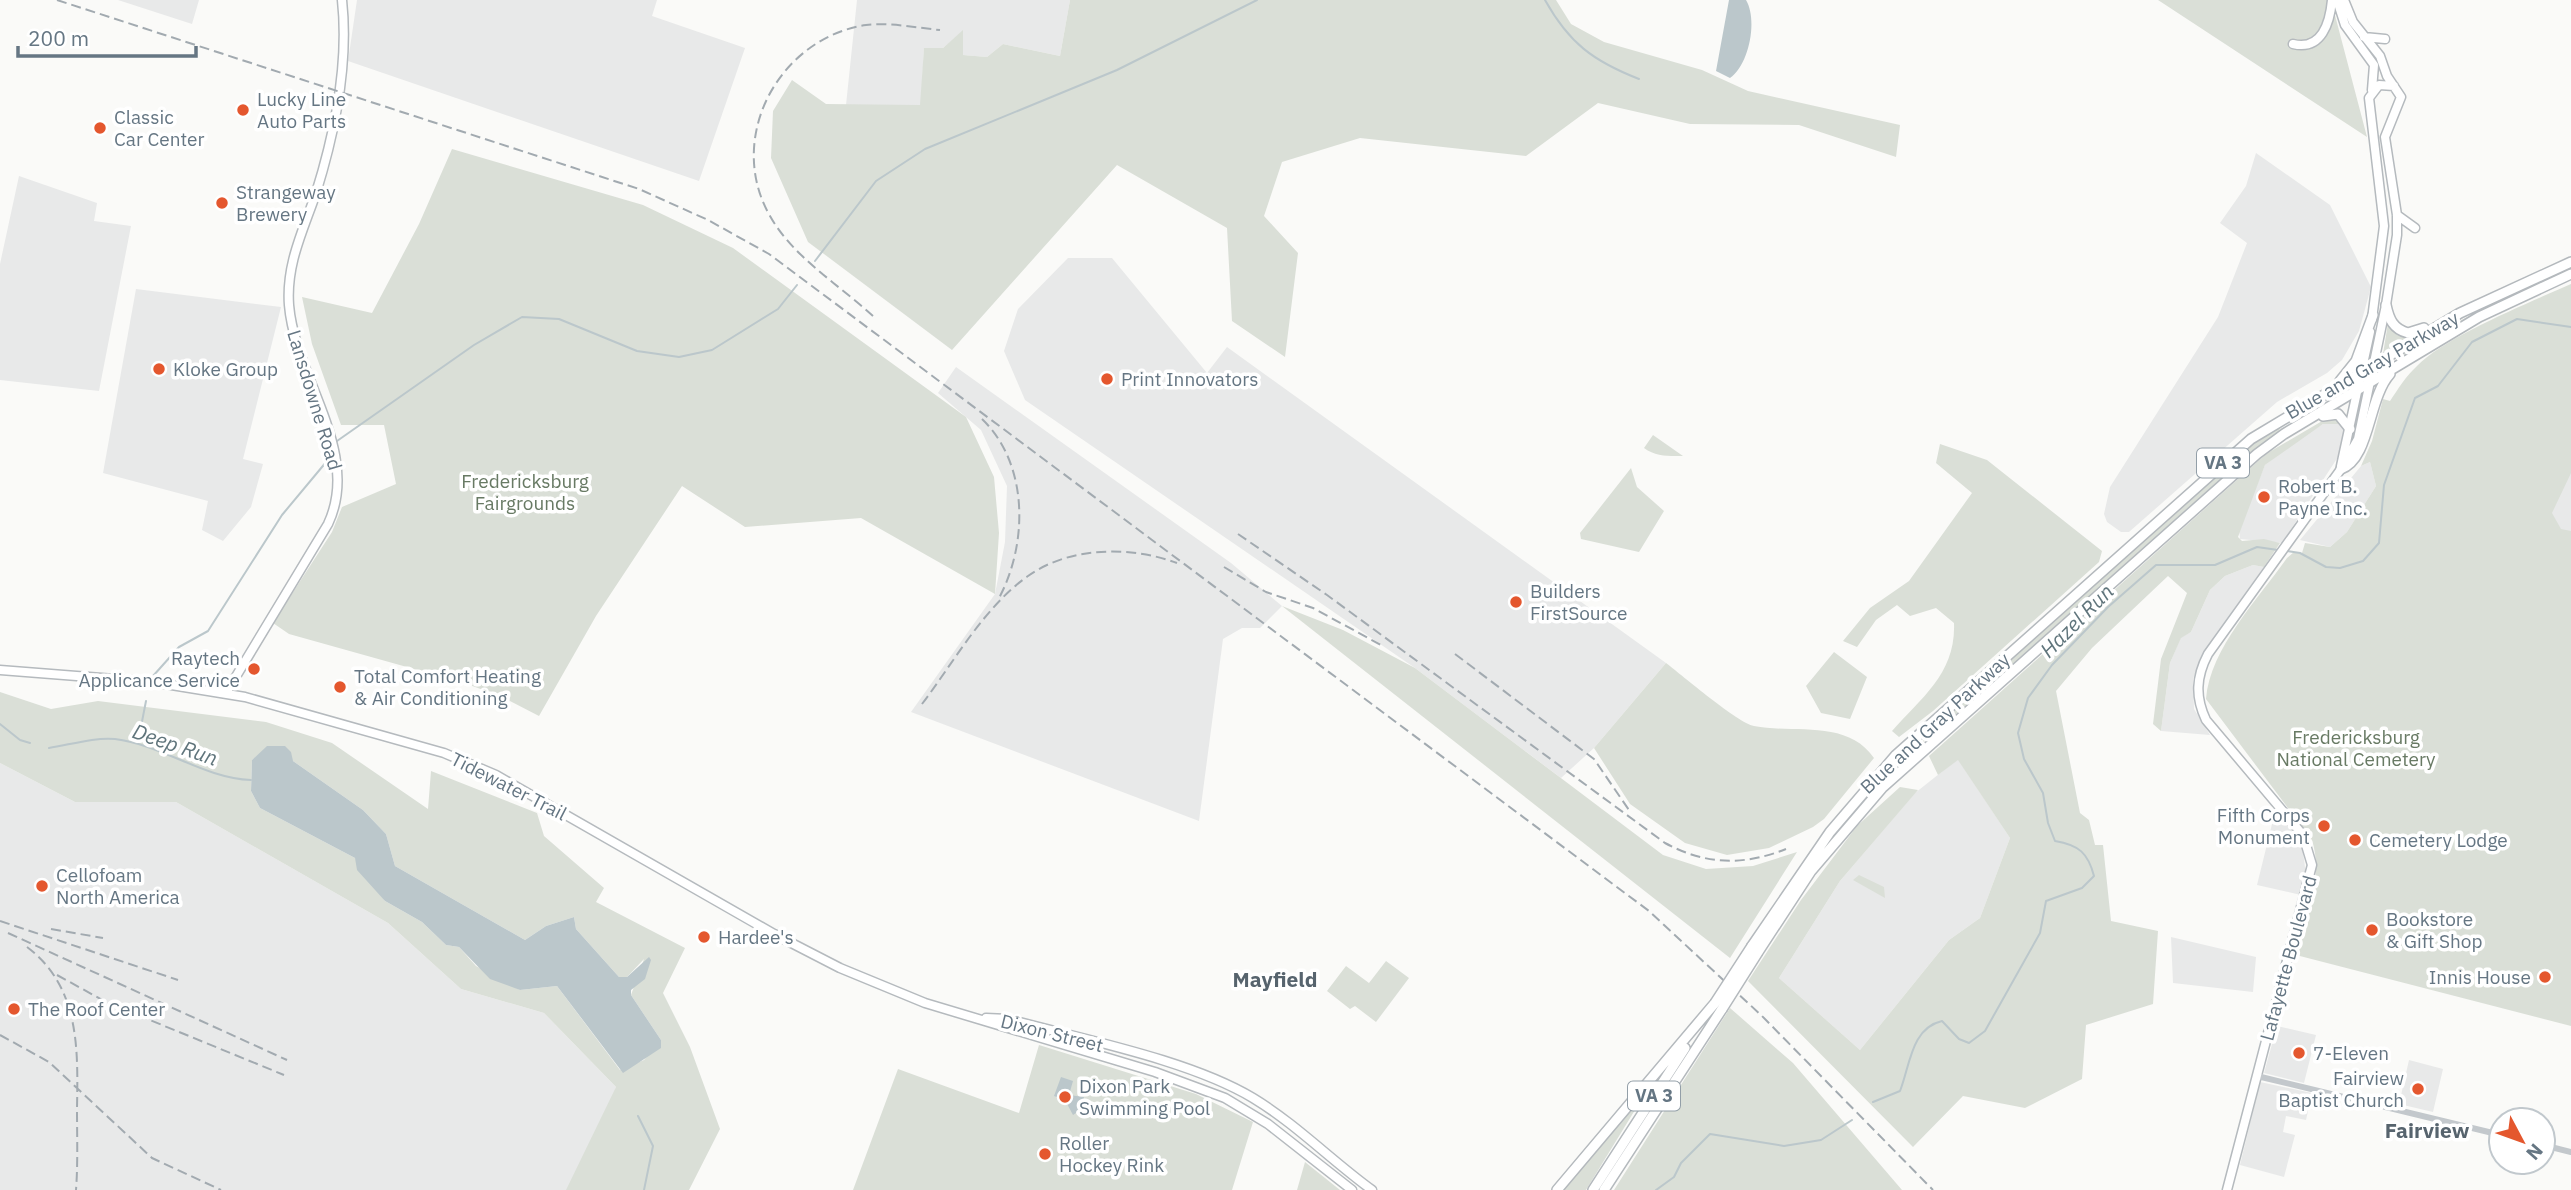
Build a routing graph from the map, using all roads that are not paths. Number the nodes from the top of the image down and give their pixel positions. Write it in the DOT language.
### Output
graph roads {
  1 [pos="342,0"];
  2 [pos="2334,0"];
  3 [pos="2344,0"];
  4 [pos="2363,36"];
  5 [pos="2293,44"];
  6 [pos="2380,56"];
  7 [pos="2395,87"];
  8 [pos="2372,90"];
  9 [pos="2370,106"];
  10 [pos="2396,112"];
  11 [pos="2397,215"];
  12 [pos="2383,219"];
  13 [pos="2415,228"];
  14 [pos="2397,230"];
  15 [pos="2571,262"];
  16 [pos="2571,274"];
  17 [pos="2386,305"];
  18 [pos="2373,315"];
  19 [pos="2440,324"];
  20 [pos="2374,365"];
  21 [pos="2397,366"];
  22 [pos="2363,371"];
  23 [pos="2368,384"];
  24 [pos="2336,387"];
  25 [pos="2358,390"];
  26 [pos="2301,424"];
  27 [pos="2350,429"];
  28 [pos="2341,469"];
  29 [pos="0,670"];
  30 [pos="226,693"];
  31 [pos="1755,949"];
  32 [pos="1719,1006"];
  33 [pos="980,1018"];
  34 [pos="2258,1076"];
  35 [pos="2487,1132"];
  36 [pos="1352,1190"];
  37 [pos="1372,1190"];
  38 [pos="1557,1190"];
  39 [pos="1593,1190"];
  40 [pos="1604,1190"];
  41 [pos="2227,1190"];
  1 -- 30 [label="main road, Lansdowne Road"];
  2 -- 5 [label="main road"];
  2 -- 8 [label="main road, Lafayette Boulevard"];
  3 -- 4 [label="main road, Lafayette Boulevard"];
  4 -- 6 [label="main road, Lafayette Boulevard"];
  4 -- 6 [label="main road"];
  6 -- 7 [label="main road, Lafayette Boulevard"];
  7 -- 8 [label="main road"];
  7 -- 10 [label="main road, Lafayette Boulevard"];
  8 -- 9 [label="main road, Lafayette Boulevard"];
  9 -- 10 [label="main road"];
  9 -- 12 [label="main road, Lafayette Boulevard"];
  10 -- 11 [label="main road, Lafayette Boulevard"];
  11 -- 13 [label="main road"];
  11 -- 14 [label="main road, Lafayette Boulevard"];
  12 -- 14 [label="main road"];
  12 -- 18 [label="main road, Lafayette Boulevard"];
  14 -- 17 [label="main road, Lafayette Boulevard"];
  15 -- 19 [label="highway, Blue and Gray Parkway / VA 3"];
  16 -- 21 [label="highway, Blue and Gray Parkway / VA 3"];
  17 -- 19 [label="highway"];
  17 -- 20 [label="main road, Lafayette Boulevard"];
  18 -- 22 [label="main road, Lafayette Boulevard"];
  18 -- 24 [label="highway"];
  19 -- 20 [label="highway, Blue and Gray Parkway / VA 3"];
  20 -- 22 [label="highway, Blue and Gray Parkway / VA 3"];
  20 -- 23 [label="main road, Lafayette Boulevard"];
  21 -- 23 [label="highway, Blue and Gray Parkway / VA 3"];
  21 -- 28 [label="highway"];
  22 -- 24 [label="highway, Blue and Gray Parkway / VA 3"];
  22 -- 25 [label="main road, Lafayette Boulevard"];
  23 -- 25 [label="highway, Blue and Gray Parkway / VA 3"];
  23 -- 28 [label="main road, Lafayette Boulevard"];
  24 -- 31 [label="highway, Blue and Gray Parkway / VA 3"];
  25 -- 26 [label="highway, Blue and Gray Parkway / VA 3"];
  25 -- 27 [label="main road, Lafayette Boulevard"];
  26 -- 27 [label="highway"];
  26 -- 31 [label="highway, Blue and Gray Parkway / VA 3"];
  27 -- 28 [label="main road, Lafayette Boulevard"];
  28 -- 34 [label="main road, Lafayette Boulevard"];
  29 -- 30 [label="main road, Tidewater Trail"];
  30 -- 33 [label="main road, Tidewater Trail"];
  31 -- 32 [label="highway, Blue and Gray Parkway / VA 3, bridge"];
  32 -- 38 [label="highway"];
  32 -- 39 [label="highway, Blue and Gray Parkway / VA 3"];
  32 -- 40 [label="highway, Blue and Gray Parkway / VA 3"];
  33 -- 36 [label="main road, Dixon Street"];
  33 -- 37 [label="main road, Dixon Street"];
  34 -- 35 [label="street"];
  34 -- 41 [label="main road, Lafayette Boulevard"];
}
